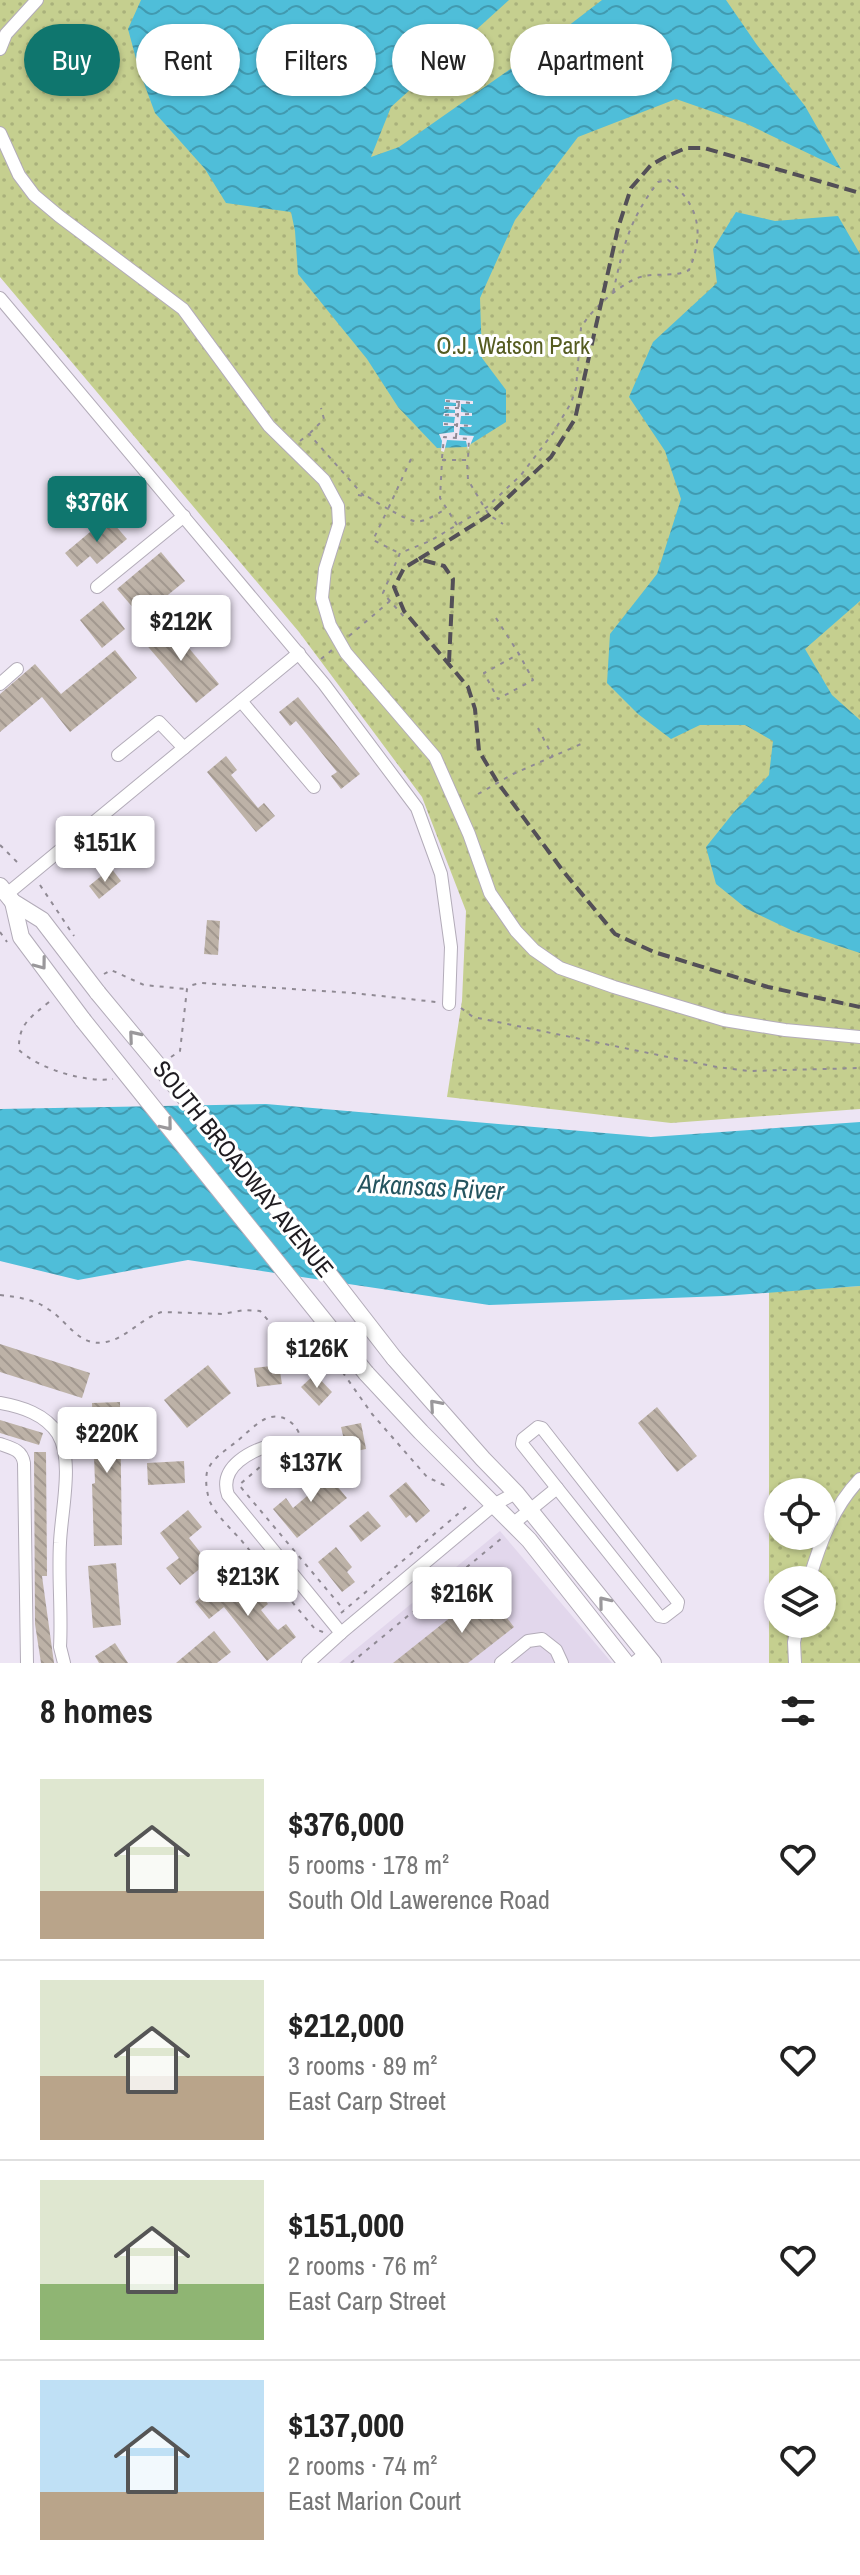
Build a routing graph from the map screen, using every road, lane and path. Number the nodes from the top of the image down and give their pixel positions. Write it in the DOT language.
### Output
graph roads {
  1 [pos="37,0"];
  2 [pos="0,49"];
  3 [pos="0,133"];
  4 [pos="613,293"];
  5 [pos="0,298"];
  6 [pos="446,401"];
  7 [pos="459,402"];
  8 [pos="471,403"];
  9 [pos="321,408"];
  10 [pos="445,408"];
  11 [pos="459,408"];
  12 [pos="458,414"];
  13 [pos="470,414"];
  14 [pos="445,415"];
  15 [pos="444,424"];
  16 [pos="457,425"];
  17 [pos="470,426"];
  18 [pos="309,434"];
  19 [pos="456,438"];
  20 [pos="291,448"];
  21 [pos="411,459"];
  22 [pos="442,460"];
  23 [pos="467,460"];
  24 [pos="358,495"];
  25 [pos="364,496"];
  26 [pos="484,508"];
  27 [pos="388,509"];
  28 [pos="447,509"];
  29 [pos="184,516"];
  30 [pos="503,524"];
  31 [pos="457,525"];
  32 [pos="400,553"];
  33 [pos="97,587"];
  34 [pos="390,601"];
  35 [pos="496,618"];
  36 [pos="407,620"];
  37 [pos="340,643"];
  38 [pos="299,653"];
  39 [pos="519,654"];
  40 [pos="320,660"];
  41 [pos="17,669"];
  42 [pos="533,680"];
  43 [pos="0,684"];
  44 [pos="535,685"];
  45 [pos="241,701"];
  46 [pos="538,728"];
  47 [pos="581,744"];
  48 [pos="184,748"];
  49 [pos="118,755"];
  50 [pos="553,758"];
  51 [pos="314,787"];
  52 [pos="478,794"];
  53 [pos="0,845"];
  54 [pos="30,875"];
  55 [pos="7,894"];
  56 [pos="81,946"];
  57 [pos="102,988"];
  58 [pos="187,989"];
  59 [pos="50,1001"];
  60 [pos="449,1004"];
  61 [pos="860,1037"];
  62 [pos="165,1061"];
  63 [pos="860,1068"];
  64 [pos="120,1077"];
  65 [pos="0,1295"];
  66 [pos="0,1403"];
  67 [pos="0,1444"];
  68 [pos="275,1444"];
  69 [pos="860,1479"];
  70 [pos="452,1482"];
  71 [pos="557,1488"];
  72 [pos="516,1493"];
  73 [pos="469,1501"];
  74 [pos="495,1504"];
  75 [pos="530,1510"];
  76 [pos="514,1523"];
  77 [pos="502,1538"];
  78 [pos="814,1566"];
  79 [pos="344,1610"];
  80 [pos="336,1627"];
  81 [pos="795,1638"];
  82 [pos="644,1660"];
  83 [pos="27,1663"];
  84 [pos="64,1663"];
  85 [pos="308,1663"];
  86 [pos="351,1663"];
  87 [pos="501,1663"];
  88 [pos="562,1663"];
  89 [pos="626,1663"];
  90 [pos="795,1663"];
  1 -- 2 [label="street"];
  3 -- 20 [label="street"];
  4 -- 4 [label="path"];
  4 -- 26 [label="path"];
  5 -- 29 [label="street"];
  6 -- 7 [label="path"];
  7 -- 8 [label="path"];
  7 -- 11 [label="path"];
  9 -- 18 [label="path"];
  10 -- 11 [label="path"];
  11 -- 12 [label="path"];
  12 -- 13 [label="path"];
  12 -- 14 [label="path"];
  12 -- 16 [label="path"];
  15 -- 16 [label="path"];
  16 -- 17 [label="path"];
  16 -- 19 [label="path"];
  18 -- 20 [label="path"];
  18 -- 25 [label="path"];
  19 -- 22 [label="path"];
  19 -- 23 [label="path"];
  20 -- 37 [label="street"];
  21 -- 27 [label="path"];
  22 -- 23 [label="path"];
  22 -- 28 [label="path"];
  23 -- 26 [label="path"];
  24 -- 25 [label="path"];
  25 -- 27 [label="path"];
  26 -- 30 [label="path"];
  26 -- 31 [label="path"];
  27 -- 28 [label="path"];
  27 -- 32 [label="path"];
  28 -- 31 [label="path"];
  29 -- 33 [label="street"];
  29 -- 38 [label="street"];
  31 -- 32 [label="path"];
  32 -- 34 [label="path"];
  34 -- 36 [label="path"];
  34 -- 37 [label="path"];
  35 -- 39 [label="path"];
  37 -- 40 [label="path"];
  37 -- 61 [label="street"];
  38 -- 45 [label="street"];
  38 -- 60 [label="street"];
  39 -- 42 [label="path"];
  39 -- 42 [label="path"];
  41 -- 43 [label="street"];
  42 -- 44 [label="path"];
  45 -- 48 [label="street"];
  45 -- 51 [label="street"];
  46 -- 50 [label="path"];
  47 -- 50 [label="path"];
  48 -- 49 [label="street"];
  48 -- 54 [label="street"];
  50 -- 52 [label="path"];
  53 -- 54 [label="path"];
  54 -- 55 [label="street"];
  54 -- 56 [label="path"];
  55 -- 57 [label="main road, SOUTH BROADWAY AVENUE"];
  55 -- 74 [label="main road, SOUTH BROADWAY AVENUE, one-way, bridge"];
  57 -- 58 [label="path"];
  72 -- 57 [label="main road, SOUTH BROADWAY AVENUE, one-way, bridge"];
  58 -- 60 [label="path"];
  58 -- 62 [label="path"];
  59 -- 64 [label="path"];
  60 -- 63 [label="path"];
  65 -- 70 [label="path"];
  66 -- 84 [label="street"];
  67 -- 83 [label="street"];
  68 -- 80 [label="street"];
  69 -- 78 [label="street"];
  71 -- 71 [label="street"];
  71 -- 75 [label="street"];
  72 -- 74 [label="street"];
  72 -- 75 [label="main road, SOUTH BROADWAY AVENUE"];
  73 -- 79 [label="path"];
  74 -- 76 [label="main road, SOUTH BROADWAY AVENUE"];
  74 -- 80 [label="street"];
  75 -- 76 [label="street"];
  82 -- 75 [label="main road, SOUTH BROADWAY AVENUE, one-way"];
  76 -- 89 [label="main road, SOUTH BROADWAY AVENUE"];
  77 -- 86 [label="path"];
  79 -- 80 [label="path"];
  79 -- 80 [label="path"];
  80 -- 85 [label="street"];
  81 -- 90 [label="street"];
  87 -- 88 [label="street"];
}
